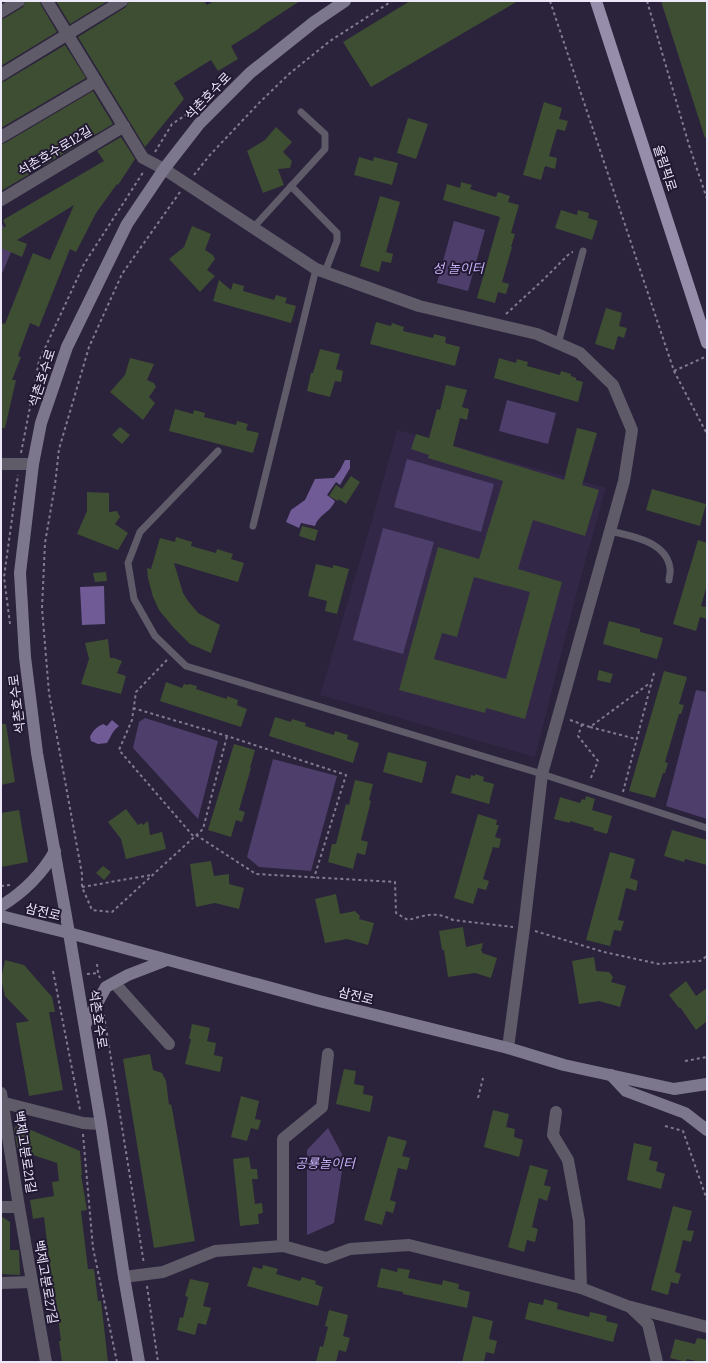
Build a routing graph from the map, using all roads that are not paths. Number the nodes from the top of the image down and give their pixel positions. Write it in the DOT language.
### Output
graph roads {
  1 [pos="19,1"];
  2 [pos="46,1"];
  3 [pos="122,1"];
  4 [pos="345,1"];
  5 [pos="596,1"];
  6 [pos="1,12"];
  7 [pos="68,35"];
  8 [pos="1,74"];
  9 [pos="96,81"];
  10 [pos="301,112"];
  11 [pos="124,126"];
  12 [pos="1,137"];
  13 [pos="164,169"];
  14 [pos="291,186"];
  15 [pos="1,200"];
  16 [pos="253,228"];
  17 [pos="584,251"];
  18 [pos="320,271"];
  19 [pos="707,343"];
  20 [pos="558,344"];
  21 [pos="218,451"];
  22 [pos="1,464"];
  23 [pos="33,464"];
  24 [pos="253,526"];
  25 [pos="610,531"];
  26 [pos="669,580"];
  27 [pos="542,774"];
  28 [pos="707,828"];
  29 [pos="55,851"];
  30 [pos="1,906"];
  31 [pos="1,916"];
  32 [pos="69,933"];
  33 [pos="167,960"];
  34 [pos="118,987"];
  35 [pos="85,1025"];
  36 [pos="169,1044"];
  37 [pos="508,1048"];
  38 [pos="328,1054"];
  39 [pos="611,1075"];
  40 [pos="706,1088"];
  41 [pos="2,1099"];
  42 [pos="556,1112"];
  43 [pos="101,1124"];
  44 [pos="707,1130"];
  45 [pos="1,1207"];
  46 [pos="19,1207"];
  47 [pos="284,1246"];
  48 [pos="124,1277"];
  49 [pos="32,1282"];
  50 [pos="1,1283"];
  51 [pos="580,1288"];
  52 [pos="630,1307"];
  53 [pos="707,1327"];
  54 [pos="46,1362"];
  55 [pos="140,1362"];
  56 [pos="657,1362"];
  1 -- 6 [label="street"];
  2 -- 7 [label="street"];
  3 -- 7 [label="street"];
  4 -- 13 [label="street, 석촌호수로"];
  5 -- 19 [label="main road, 올림픽로"];
  7 -- 8 [label="street"];
  7 -- 9 [label="street"];
  9 -- 11 [label="street"];
  9 -- 12 [label="street"];
  10 -- 14 [label="lane"];
  11 -- 13 [label="street"];
  11 -- 15 [label="street, 석촌호수로12길"];
  13 -- 16 [label="street"];
  13 -- 23 [label="street, 석촌호수로"];
  14 -- 16 [label="lane"];
  14 -- 18 [label="lane"];
  16 -- 18 [label="street"];
  17 -- 20 [label="lane"];
  18 -- 20 [label="street"];
  18 -- 24 [label="lane"];
  20 -- 25 [label="street"];
  21 -- 27 [label="lane"];
  22 -- 23 [label="street"];
  23 -- 29 [label="street, 석촌호수로"];
  25 -- 26 [label="lane"];
  25 -- 27 [label="street"];
  27 -- 28 [label="lane"];
  27 -- 37 [label="street"];
  29 -- 30 [label="street"];
  29 -- 32 [label="street, 석촌호수로"];
  31 -- 32 [label="street, 삼전로"];
  32 -- 33 [label="street, 삼전로"];
  32 -- 35 [label="street, 석촌호수로"];
  33 -- 35 [label="street"];
  33 -- 37 [label="street, 삼전로"];
  34 -- 36 [label="street"];
  35 -- 43 [label="street, 석촌호수로"];
  37 -- 39 [label="street, 삼전로"];
  38 -- 47 [label="street"];
  39 -- 40 [label="street, 삼전로"];
  39 -- 44 [label="street"];
  41 -- 43 [label="street, 백제고분로21길"];
  41 -- 46 [label="street, 백제고분로21길"];
  42 -- 51 [label="street"];
  43 -- 48 [label="street, 석촌호수로"];
  45 -- 46 [label="street"];
  46 -- 49 [label="street, 백제고분로27길"];
  47 -- 48 [label="street"];
  47 -- 51 [label="street"];
  48 -- 55 [label="street, 석촌호수로"];
  49 -- 50 [label="street"];
  49 -- 54 [label="street, 백제고분로27길"];
  51 -- 52 [label="street"];
  52 -- 53 [label="street"];
  52 -- 56 [label="street"];
}
